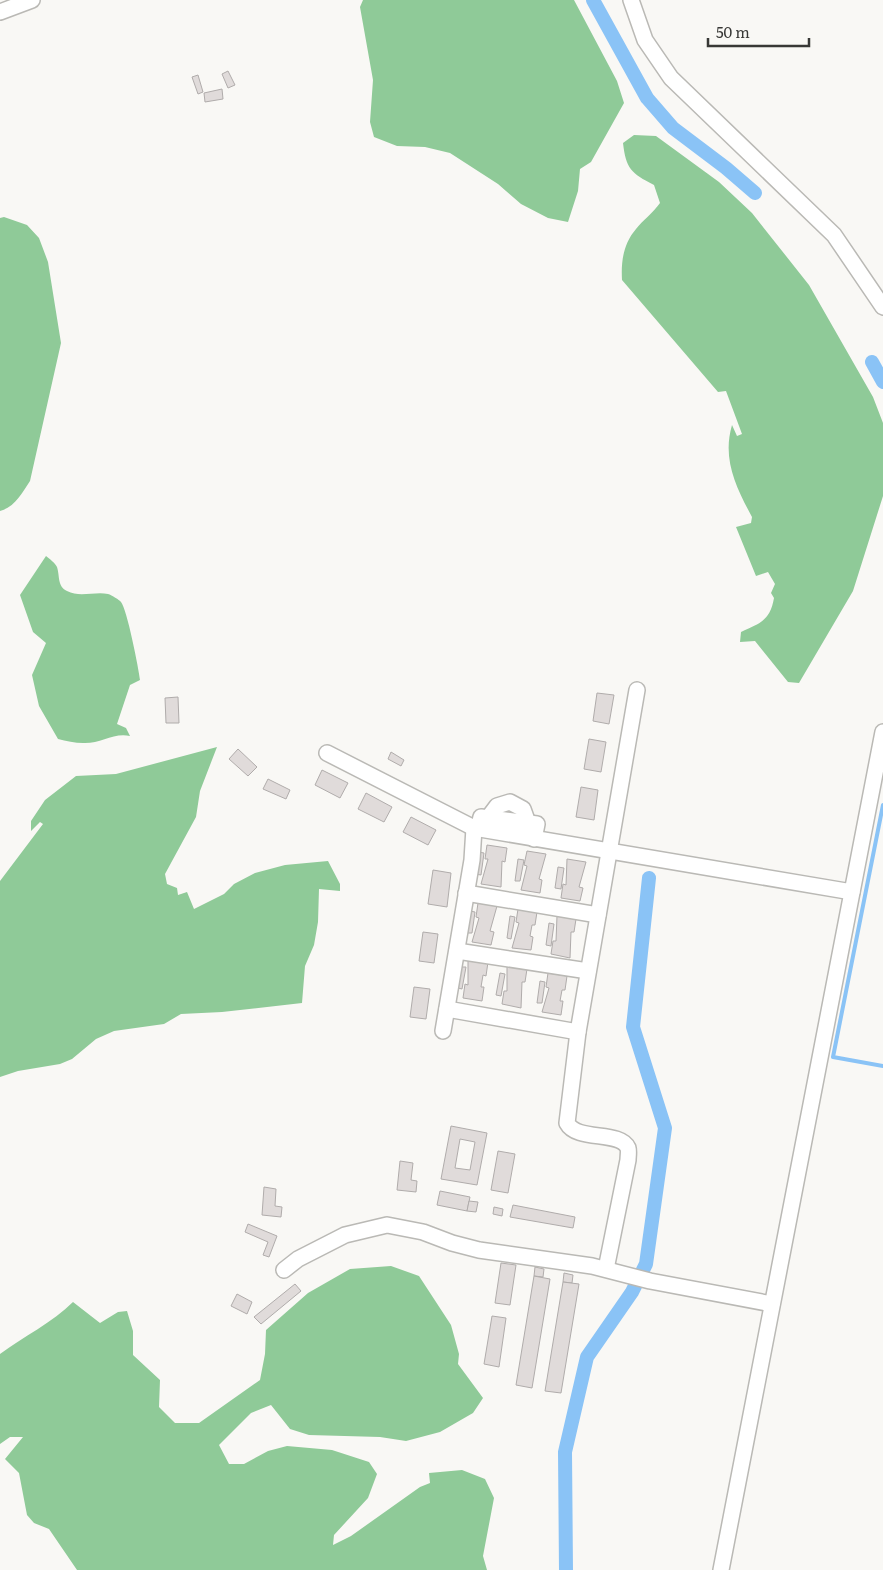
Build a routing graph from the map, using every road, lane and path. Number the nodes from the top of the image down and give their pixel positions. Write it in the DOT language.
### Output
graph roads {
  1 [pos="32,0"];
  2 [pos="631,0"];
  3 [pos="0,12"];
  4 [pos="883,307"];
  5 [pos="637,690"];
  6 [pos="883,732"];
  7 [pos="327,753"];
  8 [pos="480,825"];
  9 [pos="534,839"];
  10 [pos="609,851"];
  11 [pos="852,892"];
  12 [pos="466,893"];
  13 [pos="598,915"];
  14 [pos="457,951"];
  15 [pos="588,971"];
  16 [pos="447,1009"];
  17 [pos="443,1031"];
  18 [pos="578,1032"];
  19 [pos="606,1269"];
  20 [pos="284,1270"];
  21 [pos="772,1304"];
  22 [pos="721,1570"];
  1 -- 3 [label="street"];
  2 -- 4 [label="street"];
  5 -- 10 [label="street"];
  6 -- 11 [label="street"];
  7 -- 8 [label="street"];
  8 -- 9 [label="street"];
  8 -- 9 [label="street"];
  8 -- 12 [label="street"];
  9 -- 10 [label="street"];
  10 -- 11 [label="street"];
  10 -- 13 [label="street"];
  11 -- 21 [label="street"];
  12 -- 13 [label="street"];
  12 -- 14 [label="street"];
  13 -- 15 [label="street"];
  14 -- 15 [label="street"];
  14 -- 16 [label="street"];
  15 -- 18 [label="street"];
  16 -- 17 [label="street"];
  16 -- 18 [label="street"];
  18 -- 19 [label="street"];
  19 -- 20 [label="street"];
  19 -- 21 [label="street"];
  21 -- 22 [label="street"];
}
